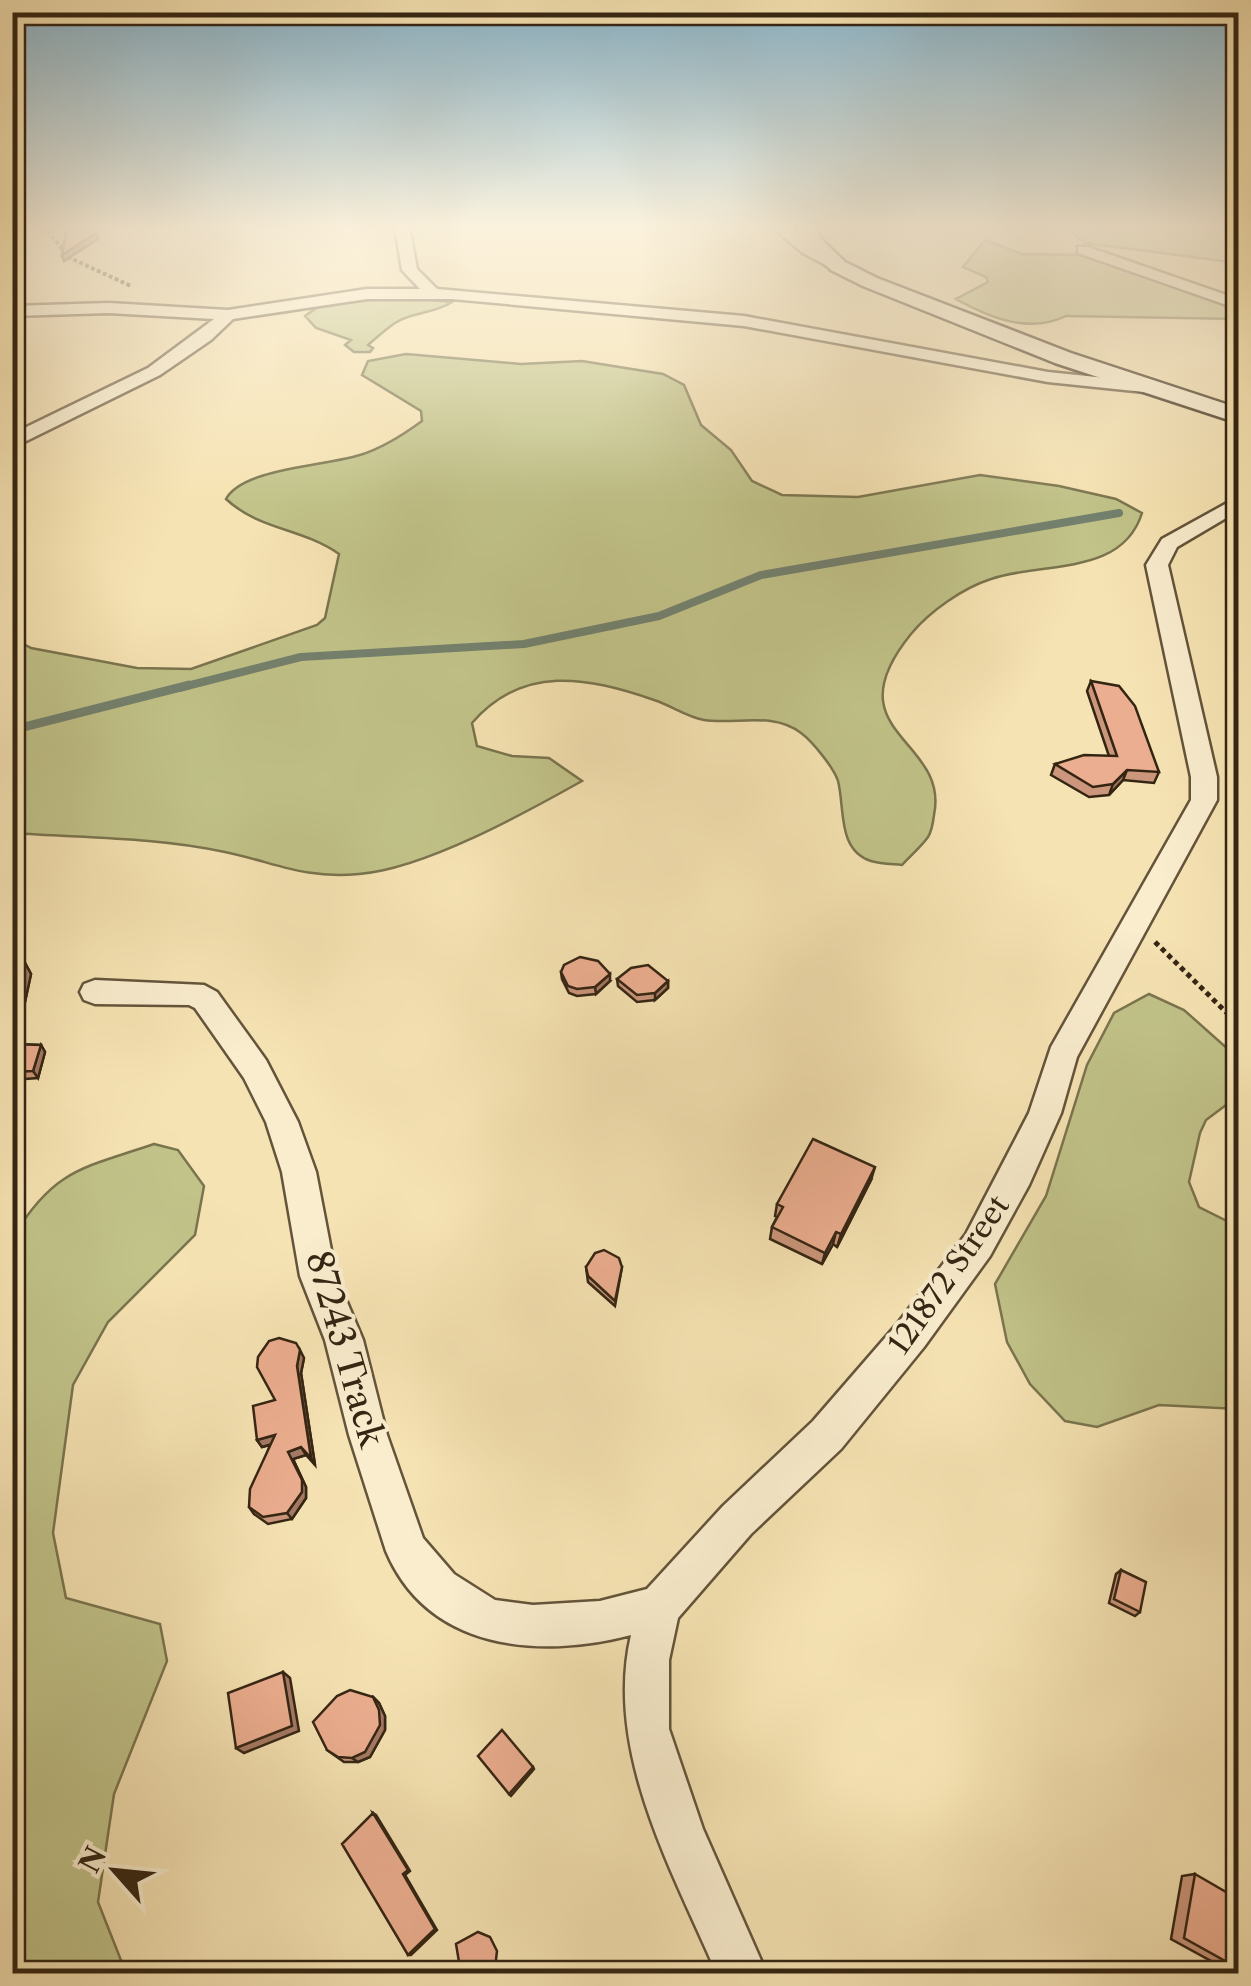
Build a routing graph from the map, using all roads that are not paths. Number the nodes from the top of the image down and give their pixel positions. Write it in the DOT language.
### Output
graph roads {
  1 [pos="225,319"];
  2 [pos="718,319"];
  3 [pos="965,319"];
  4 [pos="1154,388"];
  5 [pos="1238,416"];
  6 [pos="12,442"];
  7 [pos="1238,504"];
  8 [pos="95,992"];
  9 [pos="659,1607"];
  10 [pos="742,1974"];
  1 -- 6 [label="street"];
  2 -- 4 [label="street"];
  3 -- 4 [label="street"];
  4 -- 5 [label="street"];
  7 -- 9 [label="street, 121872 Street"];
  8 -- 9 [label="street, 87243 Track"];
  9 -- 10 [label="street, 121872 Street"];
}
